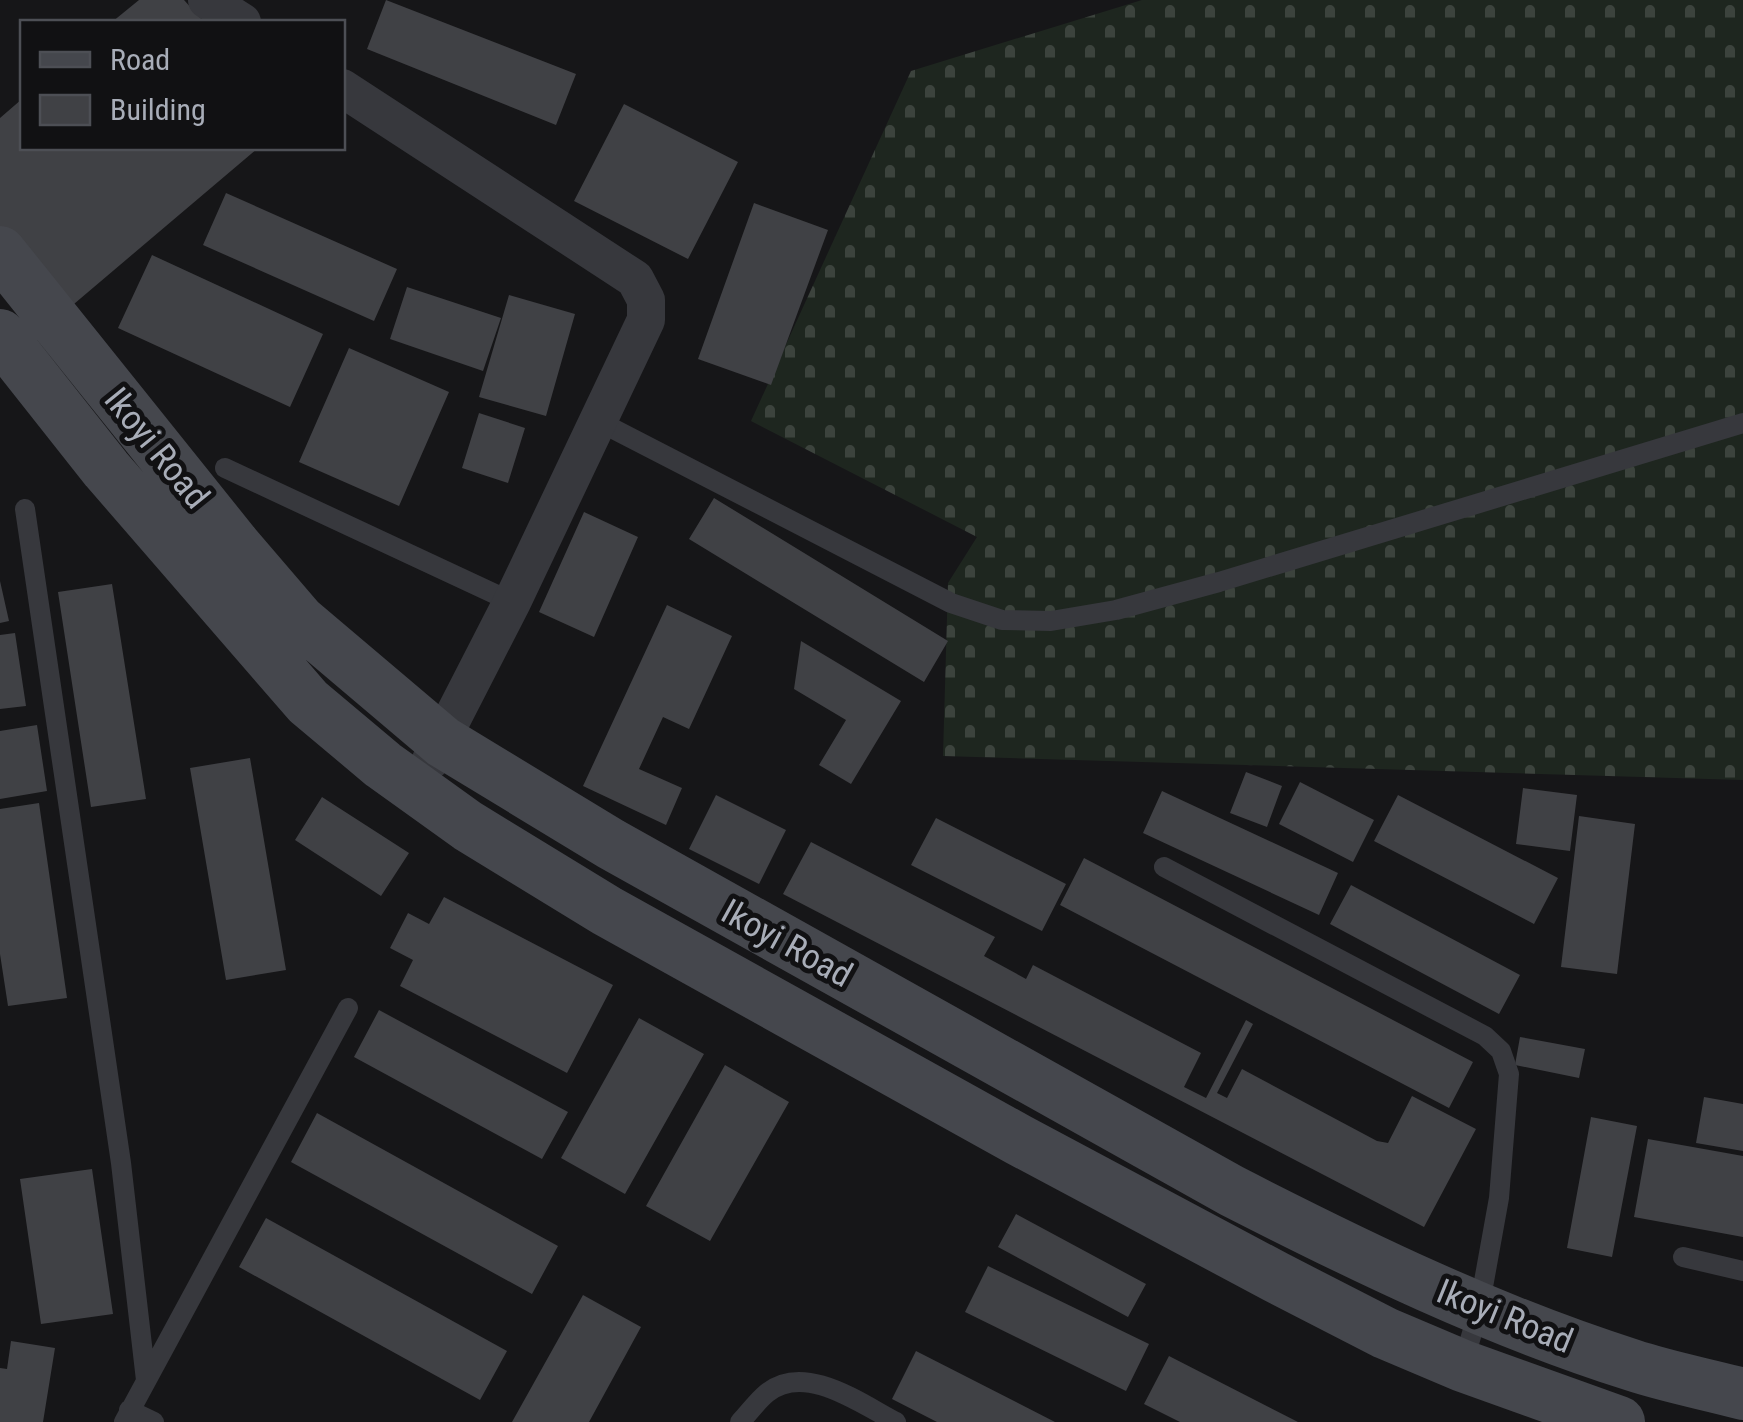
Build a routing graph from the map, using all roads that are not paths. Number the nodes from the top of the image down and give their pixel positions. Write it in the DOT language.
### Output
graph roads {
  1 [pos="207,0"];
  2 [pos="239,20"];
  3 [pos="345,90"];
  4 [pos="0,252"];
  5 [pos="0,335"];
  6 [pos="598,420"];
  7 [pos="1743,424"];
  8 [pos="225,468"];
  9 [pos="25,508"];
  10 [pos="512,602"];
  11 [pos="443,742"];
  12 [pos="414,787"];
  13 [pos="1164,867"];
  14 [pos="348,1008"];
  15 [pos="1684,1257"];
  16 [pos="1743,1271"];
  17 [pos="1480,1310"];
  18 [pos="1462,1366"];
  19 [pos="146,1380"];
  20 [pos="1743,1394"];
  21 [pos="127,1416"];
  22 [pos="154,1422"];
  23 [pos="740,1422"];
  24 [pos="896,1422"];
  25 [pos="1618,1422"];
  1 -- 2 [label="street"];
  3 -- 6 [label="street"];
  4 -- 11 [label="main road, Ikoyi Road"];
  5 -- 12 [label="main road, Ikoyi Road"];
  6 -- 7 [label="lane"];
  6 -- 10 [label="street"];
  8 -- 10 [label="lane"];
  9 -- 19 [label="lane"];
  10 -- 11 [label="street"];
  11 -- 12 [label="street"];
  11 -- 17 [label="main road, Ikoyi Road"];
  12 -- 18 [label="main road, Ikoyi Road"];
  13 -- 17 [label="lane"];
  14 -- 19 [label="lane"];
  15 -- 16 [label="lane"];
  17 -- 18 [label="lane"];
  17 -- 20 [label="main road, Ikoyi Road"];
  18 -- 25 [label="main road, Ikoyi Road"];
  19 -- 21 [label="lane"];
  21 -- 22 [label="lane"];
  23 -- 24 [label="lane"];
}
